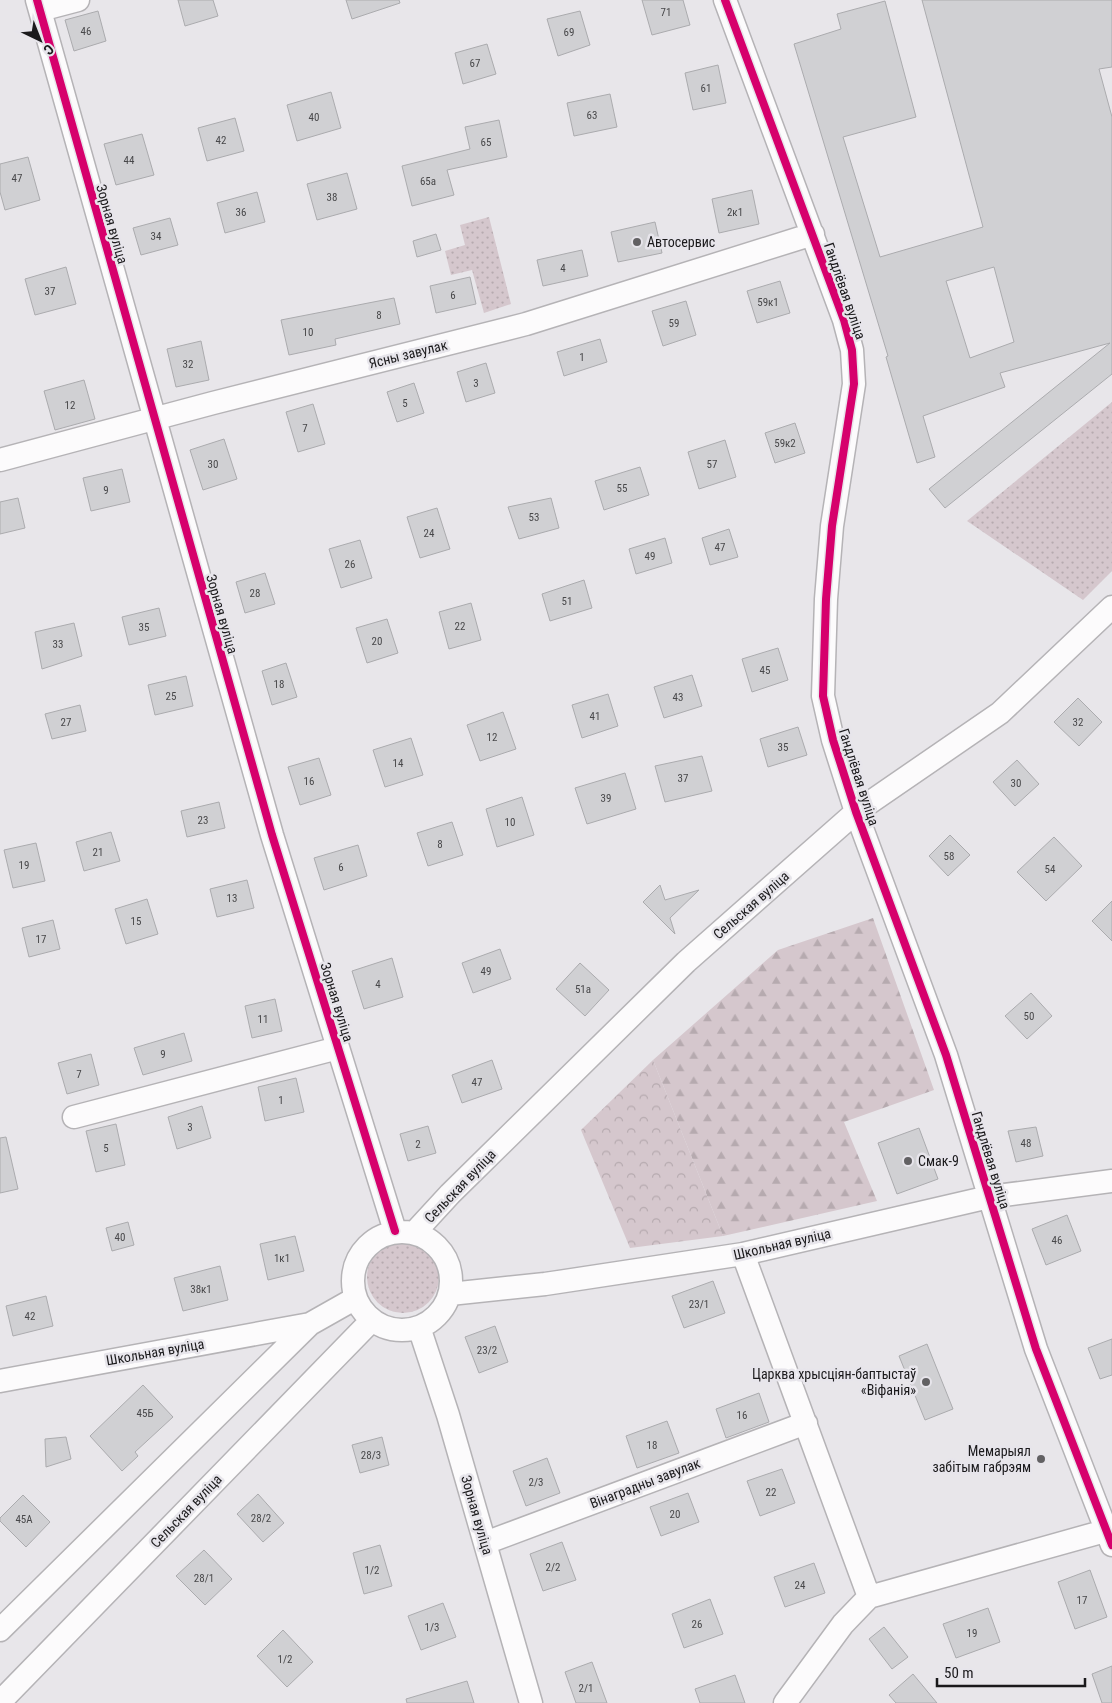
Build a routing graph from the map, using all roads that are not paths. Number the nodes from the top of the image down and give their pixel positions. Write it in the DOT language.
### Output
graph roads {
  1 [pos="78,0"];
  2 [pos="725,0"];
  3 [pos="38,5"];
  4 [pos="813,234"];
  5 [pos="155,419"];
  6 [pos="0,460"];
  7 [pos="1112,607"];
  8 [pos="856,812"];
  9 [pos="338,1048"];
  10 [pos="74,1117"];
  11 [pos="1112,1181"];
  12 [pos="989,1197"];
  13 [pos="405,1232"];
  14 [pos="743,1254"];
  15 [pos="450,1294"];
  16 [pos="356,1298"];
  17 [pos="372,1320"];
  18 [pos="310,1324"];
  19 [pos="419,1327"];
  20 [pos="0,1381"];
  21 [pos="806,1423"];
  22 [pos="1110,1535"];
  23 [pos="485,1543"];
  24 [pos="869,1597"];
  25 [pos="0,1630"];
  26 [pos="0,1702"];
  27 [pos="531,1703"];
  28 [pos="785,1703"];
  1 -- 3 [label="street"];
  2 -- 4 [label="street, Гандлёвая вуліца"];
  3 -- 5 [label="street, Зорная вуліца"];
  4 -- 5 [label="street, Ясны завулак"];
  4 -- 8 [label="street, Гандлёвая вуліца"];
  5 -- 6 [label="street, Ясны завулак"];
  5 -- 9 [label="street, Зорная вуліца"];
  7 -- 8 [label="street, Сельская вуліца"];
  8 -- 12 [label="street, Гандлёвая вуліца"];
  8 -- 13 [label="street, Сельская вуліца"];
  9 -- 10 [label="street"];
  9 -- 13 [label="street, Зорная вуліца"];
  11 -- 12 [label="street, Школьная вуліца"];
  12 -- 14 [label="street, Школьная вуліца"];
  12 -- 22 [label="street, Гандлёвая вуліца"];
  13 -- 15 [label="street"];
  13 -- 16 [label="street"];
  14 -- 15 [label="street, Школьная вуліца"];
  14 -- 21 [label="street"];
  15 -- 19 [label="street"];
  16 -- 17 [label="street"];
  16 -- 18 [label="street"];
  17 -- 19 [label="street"];
  17 -- 26 [label="street, Сельская вуліца"];
  18 -- 20 [label="street, Школьная вуліца"];
  18 -- 25 [label="street"];
  19 -- 23 [label="street, Зорная вуліца"];
  21 -- 23 [label="street, Вінаградны завулак"];
  21 -- 24 [label="street"];
  22 -- 24 [label="street"];
  23 -- 27 [label="street, Зорная вуліца"];
  24 -- 28 [label="street"];
}
